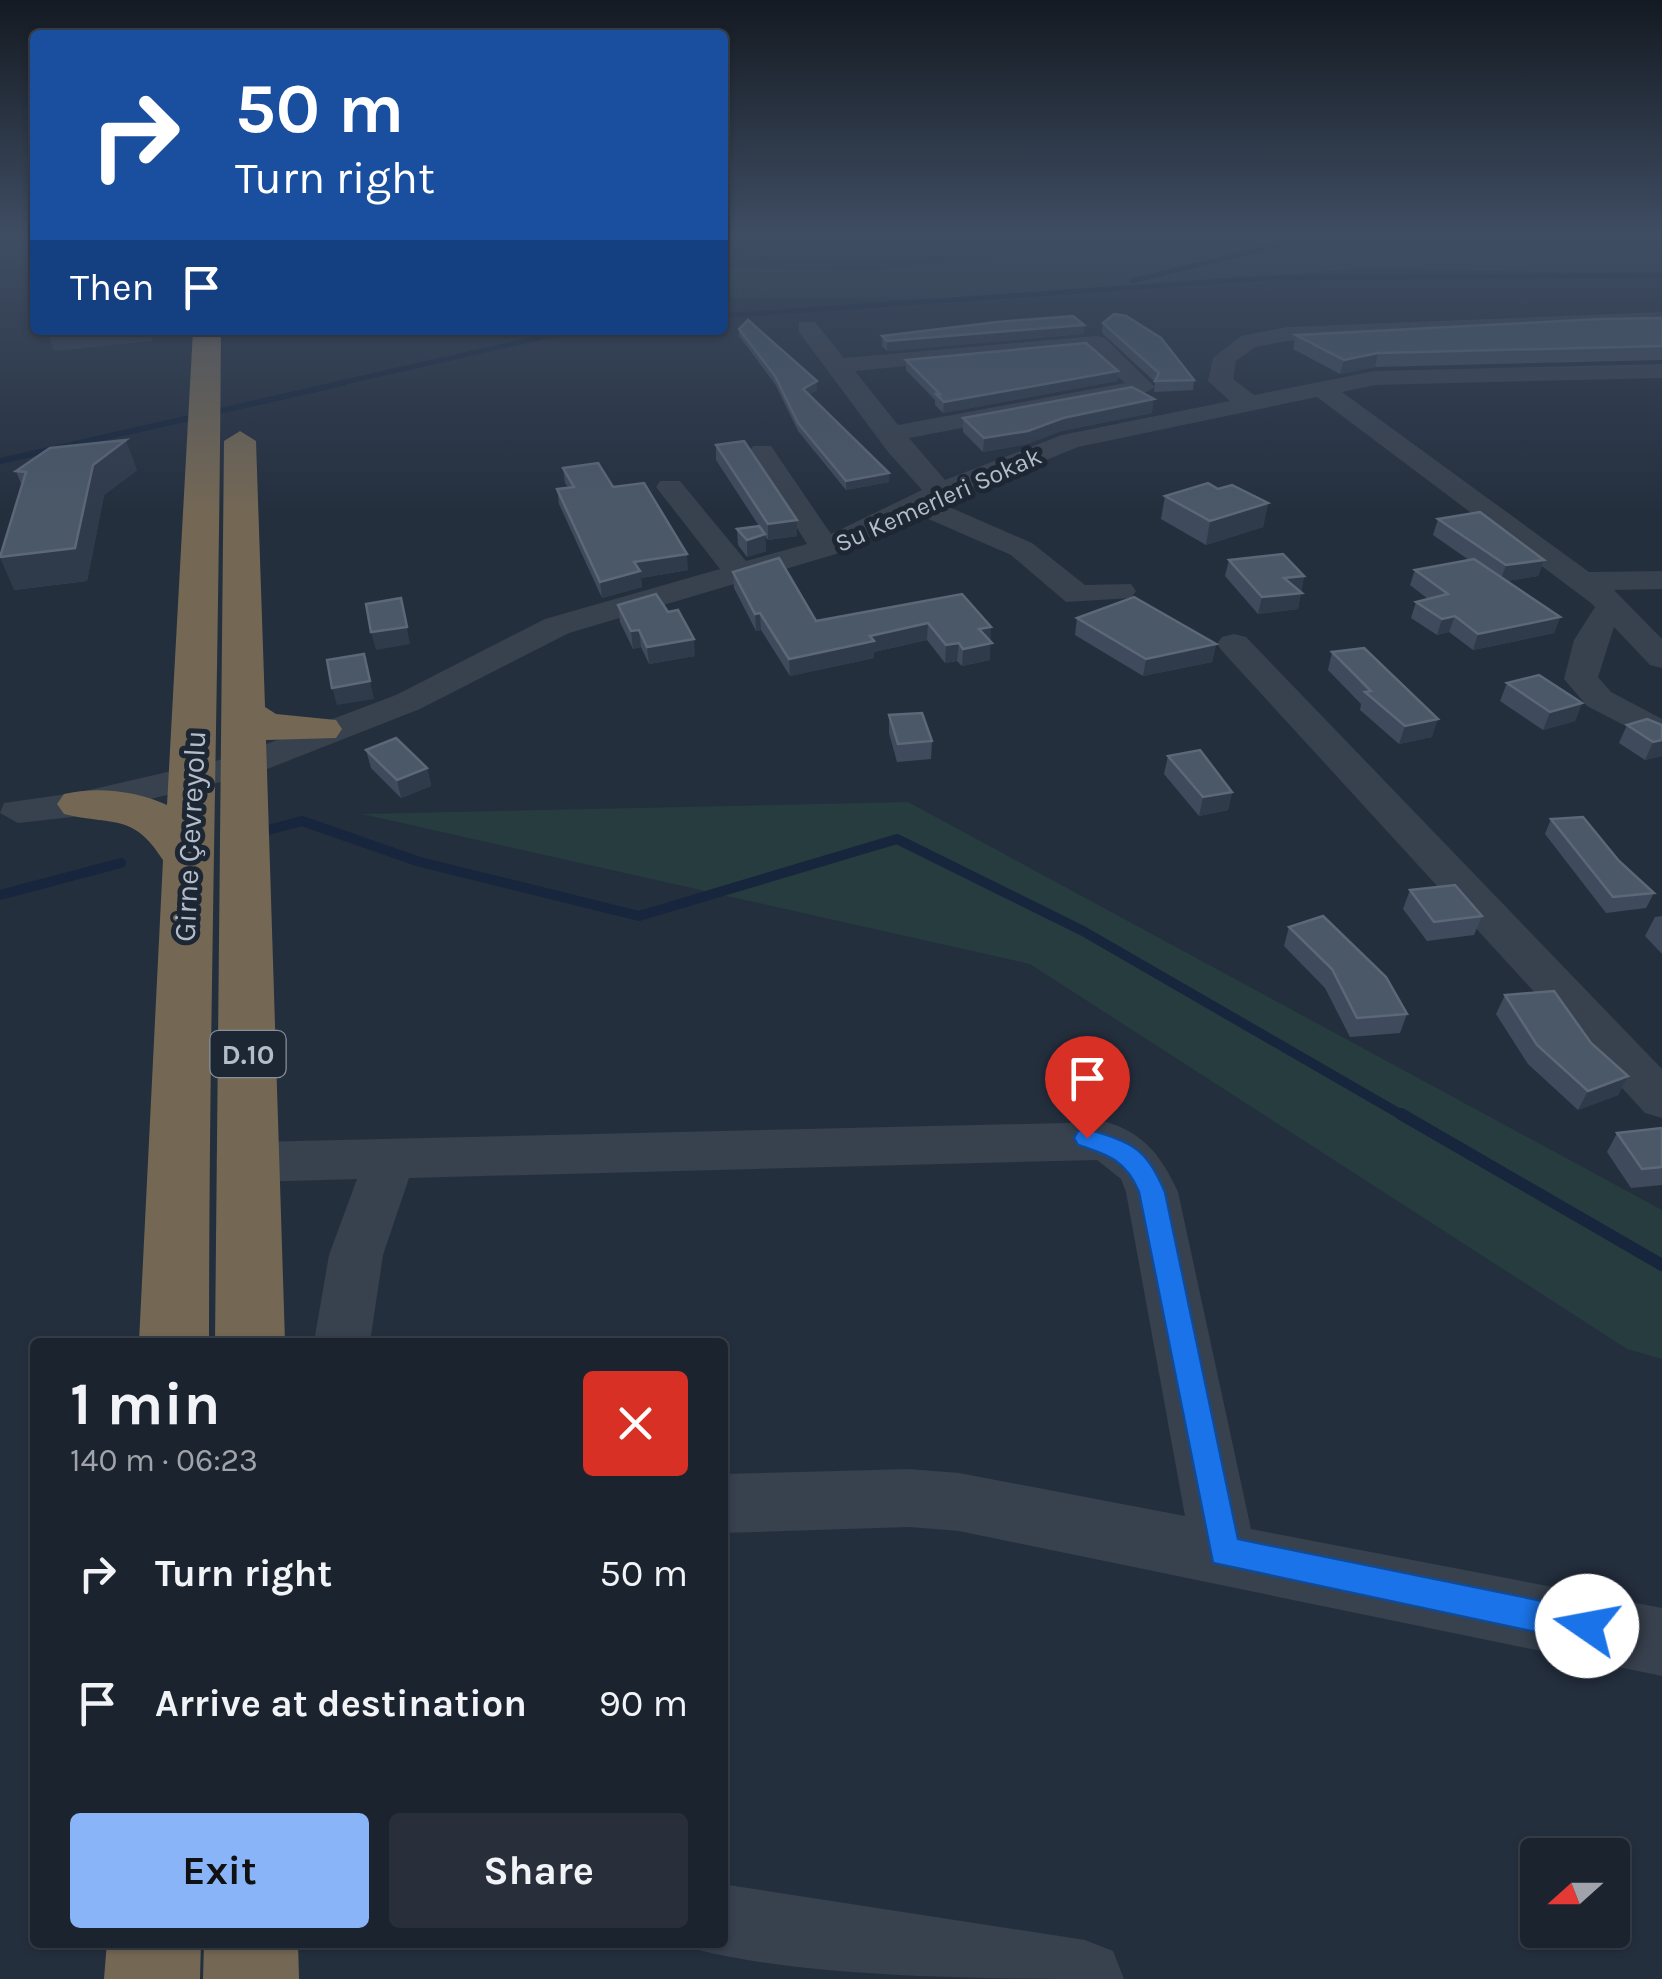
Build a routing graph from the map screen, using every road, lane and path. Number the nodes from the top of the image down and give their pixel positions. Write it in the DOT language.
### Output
graph roads {
  1 [pos="1439,326"];
  2 [pos="806,327"];
  3 [pos="209,335"];
  4 [pos="836,366"];
  5 [pos="1662,370"];
  6 [pos="1319,388"];
  7 [pos="1247,402"];
  8 [pos="222,417"];
  9 [pos="892,434"];
  10 [pos="762,452"];
  11 [pos="670,487"];
  12 [pos="938,494"];
  13 [pos="825,548"];
  14 [pos="739,573"];
  15 [pos="1662,580"];
  16 [pos="1582,581"];
  17 [pos="1120,591"];
  18 [pos="1613,607"];
  19 [pos="1234,644"];
  20 [pos="1662,658"];
  21 [pos="340,726"];
  22 [pos="1662,734"];
  23 [pos="224,752"];
  24 [pos="82,804"];
  25 [pos="9,814"];
  26 [pos="188,860"];
  27 [pos="1662,1100"];
  28 [pos="389,1161"];
  29 [pos="251,1162"];
  30 [pos="174,1338"];
  31 [pos="250,1338"];
  32 [pos="343,1338"];
  33 [pos="728,1504"];
  34 [pos="1224,1552"];
  35 [pos="1662,1642"];
  36 [pos="728,1923"];
  37 [pos="154,1948"];
  38 [pos="251,1948"];
  39 [pos="152,1979"];
  40 [pos="251,1979"];
  41 [pos="1085,1979"];
  1 -- 7 [label="street"];
  2 -- 4 [label="street"];
  3 -- 8 [label="highway, Girne Çevreyolu / D.10"];
  4 -- 9 [label="street"];
  4 -- 9 [label="street"];
  5 -- 6 [label="street, Su Kemerleri Sokak"];
  6 -- 7 [label="street, Su Kemerleri Sokak"];
  6 -- 16 [label="street"];
  7 -- 12 [label="street, Su Kemerleri Sokak"];
  8 -- 23 [label="highway, Girne Çevreyolu / D.10"];
  8 -- 23 [label="highway, Girne Çevreyolu / D.10"];
  9 -- 12 [label="street"];
  10 -- 13 [label="street"];
  11 -- 14 [label="street"];
  12 -- 13 [label="street, Su Kemerleri Sokak"];
  12 -- 17 [label="street"];
  13 -- 14 [label="street, Su Kemerleri Sokak"];
  14 -- 21 [label="street, Su Kemerleri Sokak"];
  15 -- 16 [label="street"];
  16 -- 18 [label="street"];
  18 -- 20 [label="street"];
  18 -- 22 [label="street"];
  19 -- 27 [label="street"];
  21 -- 23 [label="highway"];
  23 -- 24 [label="street"];
  23 -- 25 [label="street"];
  23 -- 26 [label="highway, Girne Çevreyolu / D.10"];
  23 -- 29 [label="highway, Girne Çevreyolu / D.10"];
  24 -- 25 [label="street"];
  24 -- 26 [label="highway"];
  26 -- 30 [label="highway, Girne Çevreyolu / D.10"];
  28 -- 29 [label="street"];
  28 -- 32 [label="street"];
  28 -- 34 [label="street"];
  29 -- 31 [label="highway, Girne Çevreyolu / D.10"];
  33 -- 34 [label="street"];
  34 -- 35 [label="street"];
  36 -- 41 [label="street"];
  37 -- 39 [label="highway"];
  38 -- 40 [label="highway"];
}
